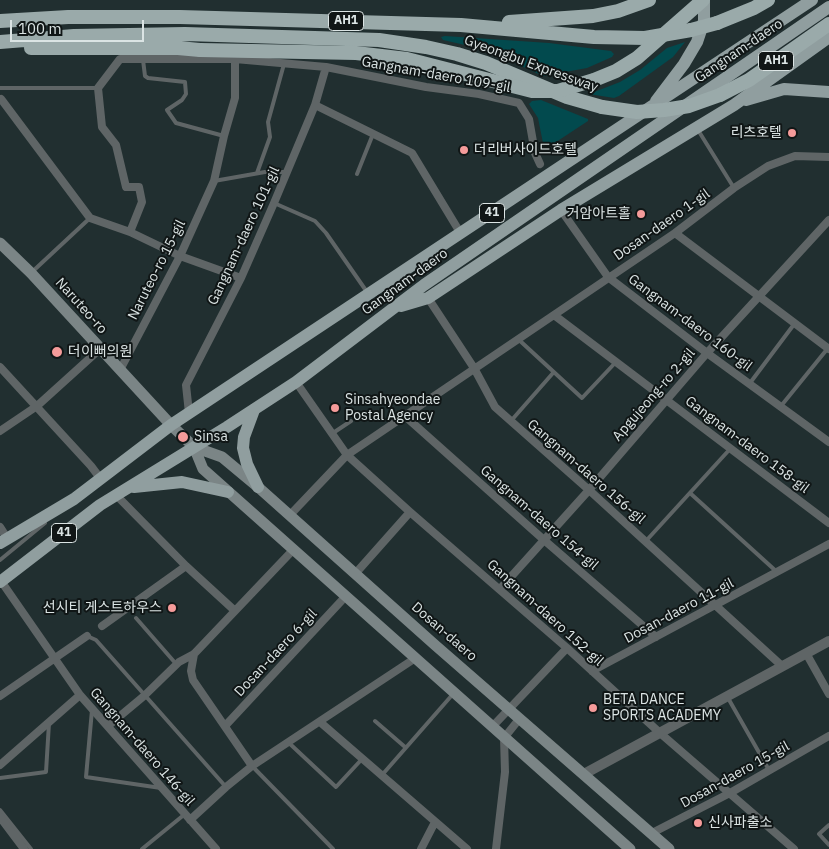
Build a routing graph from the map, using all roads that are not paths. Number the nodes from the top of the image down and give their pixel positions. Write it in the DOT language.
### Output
graph roads {
  1 [pos="649,0"];
  2 [pos="703,0"];
  3 [pos="768,0"];
  4 [pos="812,0"];
  5 [pos="829,8"];
  6 [pos="0,21"];
  7 [pos="461,24"];
  8 [pos="829,24"];
  9 [pos="829,37"];
  10 [pos="0,42"];
  11 [pos="0,48"];
  12 [pos="235,59"];
  13 [pos="143,60"];
  14 [pos="284,64"];
  15 [pos="326,67"];
  16 [pos="0,88"];
  17 [pos="98,88"];
  18 [pos="829,92"];
  19 [pos="0,98"];
  20 [pos="315,105"];
  21 [pos="734,105"];
  22 [pos="651,108"];
  23 [pos="697,128"];
  24 [pos="373,134"];
  25 [pos="224,136"];
  26 [pos="829,157"];
  27 [pos="540,164"];
  28 [pos="288,172"];
  29 [pos="257,173"];
  30 [pos="357,174"];
  31 [pos="214,181"];
  32 [pos="734,188"];
  33 [pos="274,203"];
  34 [pos="562,210"];
  35 [pos="90,218"];
  36 [pos="828,221"];
  37 [pos="130,232"];
  38 [pos="676,233"];
  39 [pos="461,234"];
  40 [pos="0,243"];
  41 [pos="180,256"];
  42 [pos="31,273"];
  43 [pos="608,277"];
  44 [pos="241,278"];
  45 [pos="369,295"];
  46 [pos="759,297"];
  47 [pos="428,298"];
  48 [pos="394,308"];
  49 [pos="554,315"];
  50 [pos="796,323"];
  51 [pos="518,339"];
  52 [pos="828,348"];
  53 [pos="100,349"];
  54 [pos="707,353"];
  55 [pos="615,363"];
  56 [pos="0,367"];
  57 [pos="474,368"];
  58 [pos="120,370"];
  59 [pos="553,373"];
  60 [pos="296,382"];
  61 [pos="750,383"];
  62 [pos="667,400"];
  63 [pos="37,406"];
  64 [pos="781,406"];
  65 [pos="254,410"];
  66 [pos="189,413"];
  67 [pos="406,416"];
  68 [pos="351,421"];
  69 [pos="510,422"];
  70 [pos="171,425"];
  71 [pos="0,431"];
  72 [pos="333,433"];
  73 [pos="829,442"];
  74 [pos="194,447"];
  75 [pos="731,448"];
  76 [pos="347,455"];
  77 [pos="100,478"];
  78 [pos="129,487"];
  79 [pos="258,487"];
  80 [pos="589,490"];
  81 [pos="228,492"];
  82 [pos="690,493"];
  83 [pos="116,495"];
  84 [pos="74,499"];
  85 [pos="410,512"];
  86 [pos="290,515"];
  87 [pos="829,523"];
  88 [pos="2,536"];
  89 [pos="544,540"];
  90 [pos="646,542"];
  91 [pos="829,544"];
  92 [pos="293,550"];
  93 [pos="0,560"];
  94 [pos="186,566"];
  95 [pos="778,572"];
  96 [pos="355,574"];
  97 [pos="0,581"];
  98 [pos="500,589"];
  99 [pos="345,597"];
  100 [pos="716,605"];
  101 [pos="234,610"];
  102 [pos="136,618"];
  103 [pos="102,626"];
  104 [pos="87,636"];
  105 [pos="656,638"];
  106 [pos="829,641"];
  107 [pos="567,648"];
  108 [pos="806,653"];
  109 [pos="194,654"];
  110 [pos="55,658"];
  111 [pos="414,659"];
  112 [pos="177,665"];
  113 [pos="782,666"];
  114 [pos="592,671"];
  115 [pos="453,693"];
  116 [pos="829,694"];
  117 [pos="80,695"];
  118 [pos="0,696"];
  119 [pos="144,696"];
  120 [pos="727,696"];
  121 [pos="92,709"];
  122 [pos="509,709"];
  123 [pos="520,718"];
  124 [pos="49,721"];
  125 [pos="375,721"];
  126 [pos="320,722"];
  127 [pos="108,726"];
  128 [pos="225,726"];
  129 [pos="492,727"];
  130 [pos="660,733"];
  131 [pos="829,736"];
  132 [pos="504,738"];
  133 [pos="289,743"];
  134 [pos="405,747"];
  135 [pos="362,759"];
  136 [pos="0,764"];
  137 [pos="252,766"];
  138 [pos="769,770"];
  139 [pos="584,774"];
  140 [pos="382,775"];
  141 [pos="0,778"];
  142 [pos="226,787"];
  143 [pos="163,788"];
  144 [pos="730,793"];
  145 [pos="0,810"];
  146 [pos="0,817"];
  147 [pos="188,817"];
  148 [pos="435,822"];
  149 [pos="829,825"];
  150 [pos="652,834"];
  151 [pos="829,845"];
  152 [pos="498,847"];
  153 [pos="24,849"];
  154 [pos="31,849"];
  155 [pos="142,849"];
  156 [pos="216,849"];
  157 [pos="333,849"];
  158 [pos="421,849"];
  159 [pos="467,849"];
  160 [pos="630,849"];
  161 [pos="670,849"];
  162 [pos="794,849"];
  1 -- 7 [label="highway"];
  2 -- 11 [label="highway, bridge"];
  2 -- 22 [label="main road"];
  3 -- 7 [label="highway, Gyeongbu Expressway / AH1, bridge"];
  4 -- 22 [label="main road, Gangnam-daero / 41"];
  5 -- 48 [label="main road, Gangnam-daero"];
  6 -- 7 [label="highway, Gyeongbu Expressway / AH1"];
  8 -- 10 [label="highway, Gyeongbu Expressway / AH1, bridge"];
  9 -- 21 [label="main road"];
  12 -- 13 [label="street, Gangnam-daero 109-gil"];
  12 -- 14 [label="street, Gangnam-daero 109-gil"];
  12 -- 25 [label="street, Naruteo-ro 15-gil"];
  13 -- 17 [label="street, Gangnam-daero 109-gil"];
  13 -- 25 [label="lane"];
  14 -- 15 [label="street, Gangnam-daero 109-gil"];
  14 -- 29 [label="lane"];
  15 -- 20 [label="street, Gangnam-daero 101-gil"];
  15 -- 27 [label="street, Gangnam-daero 109-gil"];
  16 -- 17 [label="lane"];
  17 -- 37 [label="street"];
  18 -- 21 [label="main road"];
  19 -- 35 [label="street"];
  20 -- 24 [label="street"];
  20 -- 28 [label="street, Gangnam-daero 101-gil"];
  21 -- 23 [label="main road"];
  22 -- 39 [label="main road, Gangnam-daero / 41"];
  23 -- 32 [label="lane"];
  23 -- 34 [label="main road"];
  24 -- 30 [label="lane"];
  24 -- 39 [label="street"];
  25 -- 31 [label="street, Naruteo-ro 15-gil"];
  26 -- 32 [label="street, Dosan-daero 1-gil"];
  28 -- 29 [label="lane"];
  28 -- 33 [label="street, Gangnam-daero 101-gil"];
  29 -- 31 [label="lane"];
  31 -- 41 [label="street, Naruteo-ro 15-gil"];
  32 -- 38 [label="street, Dosan-daero 1-gil"];
  33 -- 44 [label="street, Gangnam-daero 101-gil"];
  33 -- 45 [label="lane"];
  34 -- 43 [label="street, Gangnam-daero 160-gil"];
  34 -- 47 [label="main road"];
  35 -- 37 [label="street"];
  35 -- 42 [label="lane"];
  36 -- 46 [label="street, Apgujeong-ro 2-gil"];
  37 -- 41 [label="street"];
  38 -- 43 [label="street, Dosan-daero 1-gil"];
  38 -- 46 [label="street"];
  39 -- 45 [label="main road, Gangnam-daero / 41"];
  40 -- 42 [label="main road, Naruteo-ro"];
  41 -- 44 [label="street"];
  41 -- 58 [label="street, Naruteo-ro 15-gil"];
  42 -- 53 [label="main road, Naruteo-ro"];
  43 -- 49 [label="street, Dosan-daero 1-gil"];
  43 -- 54 [label="street, Gangnam-daero 160-gil"];
  44 -- 66 [label="street, Gangnam-daero 101-gil"];
  45 -- 66 [label="main road, Gangnam-daero / 41"];
  46 -- 50 [label="street"];
  46 -- 54 [label="street, Apgujeong-ro 2-gil"];
  47 -- 48 [label="main road"];
  47 -- 57 [label="street, Gangnam-daero 156-gil"];
  48 -- 60 [label="main road, Gangnam-daero"];
  49 -- 51 [label="street, Dosan-daero 1-gil"];
  49 -- 55 [label="street, Gangnam-daero 158-gil"];
  50 -- 52 [label="street"];
  50 -- 61 [label="lane, Gangnam-daero 160-gil"];
  51 -- 57 [label="street, Dosan-daero 1-gil"];
  51 -- 59 [label="lane"];
  52 -- 64 [label="lane"];
  53 -- 58 [label="main road, Naruteo-ro"];
  53 -- 63 [label="street"];
  54 -- 61 [label="street, Gangnam-daero 160-gil"];
  54 -- 62 [label="street, Apgujeong-ro 2-gil"];
  55 -- 59 [label="lane"];
  55 -- 62 [label="street, Gangnam-daero 158-gil"];
  56 -- 63 [label="street"];
  57 -- 67 [label="street, Dosan-daero 1-gil"];
  57 -- 69 [label="street, Gangnam-daero 156-gil"];
  58 -- 70 [label="main road, Naruteo-ro"];
  59 -- 69 [label="lane, Gangnam-daero 156-gil"];
  60 -- 65 [label="main road, Gangnam-daero"];
  60 -- 72 [label="street, Gangnam-daero 152-gil"];
  61 -- 64 [label="street, Gangnam-daero 160-gil"];
  62 -- 75 [label="street, Gangnam-daero 158-gil"];
  62 -- 80 [label="street, Apgujeong-ro 2-gil"];
  63 -- 71 [label="street"];
  63 -- 77 [label="street"];
  64 -- 73 [label="street, Gangnam-daero 160-gil"];
  65 -- 74 [label="main road, Gangnam-daero"];
  65 -- 79 [label="main road"];
  66 -- 70 [label="main road, Gangnam-daero / 41"];
  67 -- 76 [label="street, Dosan-daero 1-gil"];
  67 -- 89 [label="street, Gangnam-daero 154-gil"];
  68 -- 72 [label="lane"];
  69 -- 80 [label="street, Gangnam-daero 156-gil"];
  70 -- 74 [label="main road, Dosan-daero"];
  70 -- 77 [label="main road, Gangnam-daero / 41"];
  72 -- 76 [label="street, Gangnam-daero 152-gil"];
  74 -- 78 [label="main road, Gangnam-daero / 41"];
  74 -- 79 [label="main road, Dosan-daero"];
  74 -- 81 [label="main road, Dosan-daero"];
  75 -- 82 [label="lane, Gangnam-daero 156-gil"];
  75 -- 87 [label="street, Gangnam-daero 158-gil"];
  76 -- 85 [label="street, Gangnam-daero 152-gil"];
  76 -- 86 [label="street, Dosan-daero 1-gil"];
  77 -- 84 [label="main road, Gangnam-daero / 41"];
  78 -- 81 [label="main road"];
  78 -- 83 [label="main road, Gangnam-daero / 41"];
  79 -- 86 [label="main road, Dosan-daero"];
  80 -- 89 [label="street, Apgujeong-ro 2-gil"];
  80 -- 90 [label="street, Gangnam-daero 156-gil"];
  81 -- 92 [label="main road, Dosan-daero"];
  82 -- 90 [label="lane, Gangnam-daero 156-gil"];
  82 -- 95 [label="lane"];
  83 -- 94 [label="street"];
  83 -- 97 [label="main road, Gangnam-daero / 41"];
  84 -- 88 [label="main road, Gangnam-daero / 41"];
  84 -- 93 [label="lane"];
  85 -- 96 [label="street"];
  85 -- 98 [label="street, Gangnam-daero 152-gil"];
  86 -- 96 [label="main road, Dosan-daero"];
  89 -- 98 [label="street, Apgujeong-ro 2-gil"];
  89 -- 105 [label="street, Gangnam-daero 154-gil"];
  90 -- 100 [label="street, Gangnam-daero 156-gil"];
  91 -- 95 [label="street, Dosan-daero 11-gil"];
  92 -- 99 [label="main road, Dosan-daero"];
  92 -- 101 [label="street"];
  94 -- 101 [label="street"];
  94 -- 103 [label="street"];
  95 -- 100 [label="street, Dosan-daero 11-gil"];
  96 -- 122 [label="main road, Dosan-daero"];
  97 -- 110 [label="street, Gangnam-daero 146-gil"];
  98 -- 107 [label="street, Gangnam-daero 152-gil"];
  99 -- 111 [label="main road, Dosan-daero"];
  99 -- 128 [label="street, Dosan-daero 6-gil"];
  100 -- 105 [label="street, Dosan-daero 11-gil"];
  100 -- 113 [label="street, Gangnam-daero 156-gil"];
  101 -- 109 [label="street"];
  102 -- 112 [label="lane"];
  104 -- 110 [label="street"];
  104 -- 119 [label="lane"];
  105 -- 114 [label="street, Dosan-daero 11-gil"];
  106 -- 108 [label="street"];
  107 -- 114 [label="street, Gangnam-daero 152-gil"];
  107 -- 122 [label="street"];
  108 -- 113 [label="street"];
  108 -- 116 [label="street"];
  109 -- 112 [label="street"];
  109 -- 128 [label="street"];
  110 -- 117 [label="street, Gangnam-daero 146-gil"];
  110 -- 118 [label="street"];
  111 -- 115 [label="main road, Dosan-daero"];
  111 -- 126 [label="street"];
  112 -- 119 [label="street"];
  113 -- 120 [label="street"];
  114 -- 130 [label="street, Gangnam-daero 152-gil"];
  115 -- 129 [label="main road, Dosan-daero"];
  115 -- 134 [label="lane"];
  117 -- 121 [label="street, Gangnam-daero 146-gil"];
  117 -- 124 [label="street"];
  119 -- 127 [label="street"];
  119 -- 142 [label="lane"];
  120 -- 130 [label="street"];
  120 -- 138 [label="lane"];
  121 -- 127 [label="street, Gangnam-daero 146-gil"];
  121 -- 143 [label="lane"];
  122 -- 123 [label="main road, Dosan-daero"];
  122 -- 129 [label="street"];
  123 -- 132 [label="street"];
  123 -- 139 [label="main road, Dosan-daero"];
  124 -- 136 [label="street"];
  124 -- 141 [label="lane"];
  125 -- 134 [label="lane"];
  126 -- 133 [label="street"];
  126 -- 135 [label="street"];
  127 -- 143 [label="street, Gangnam-daero 146-gil"];
  128 -- 137 [label="street"];
  129 -- 132 [label="main road, Dosan-daero"];
  130 -- 139 [label="street"];
  130 -- 144 [label="street, Gangnam-daero 152-gil"];
  131 -- 138 [label="street, Dosan-daero 15-gil"];
  132 -- 152 [label="street"];
  132 -- 160 [label="main road, Dosan-daero"];
  133 -- 135 [label="lane"];
  133 -- 137 [label="street"];
  134 -- 140 [label="lane"];
  135 -- 140 [label="street"];
  137 -- 142 [label="street"];
  137 -- 157 [label="lane"];
  138 -- 144 [label="street, Dosan-daero 15-gil"];
  139 -- 150 [label="main road, Dosan-daero"];
  140 -- 148 [label="street"];
  142 -- 147 [label="street"];
  143 -- 147 [label="street, Gangnam-daero 146-gil"];
  144 -- 150 [label="street, Dosan-daero 15-gil"];
  144 -- 162 [label="street, Gangnam-daero 152-gil"];
  145 -- 154 [label="lane"];
  146 -- 153 [label="street"];
  147 -- 155 [label="lane"];
  147 -- 156 [label="street, Gangnam-daero 146-gil"];
  148 -- 158 [label="street"];
  148 -- 159 [label="street"];
  149 -- 151 [label="lane"];
  150 -- 161 [label="main road, Dosan-daero"];
}
